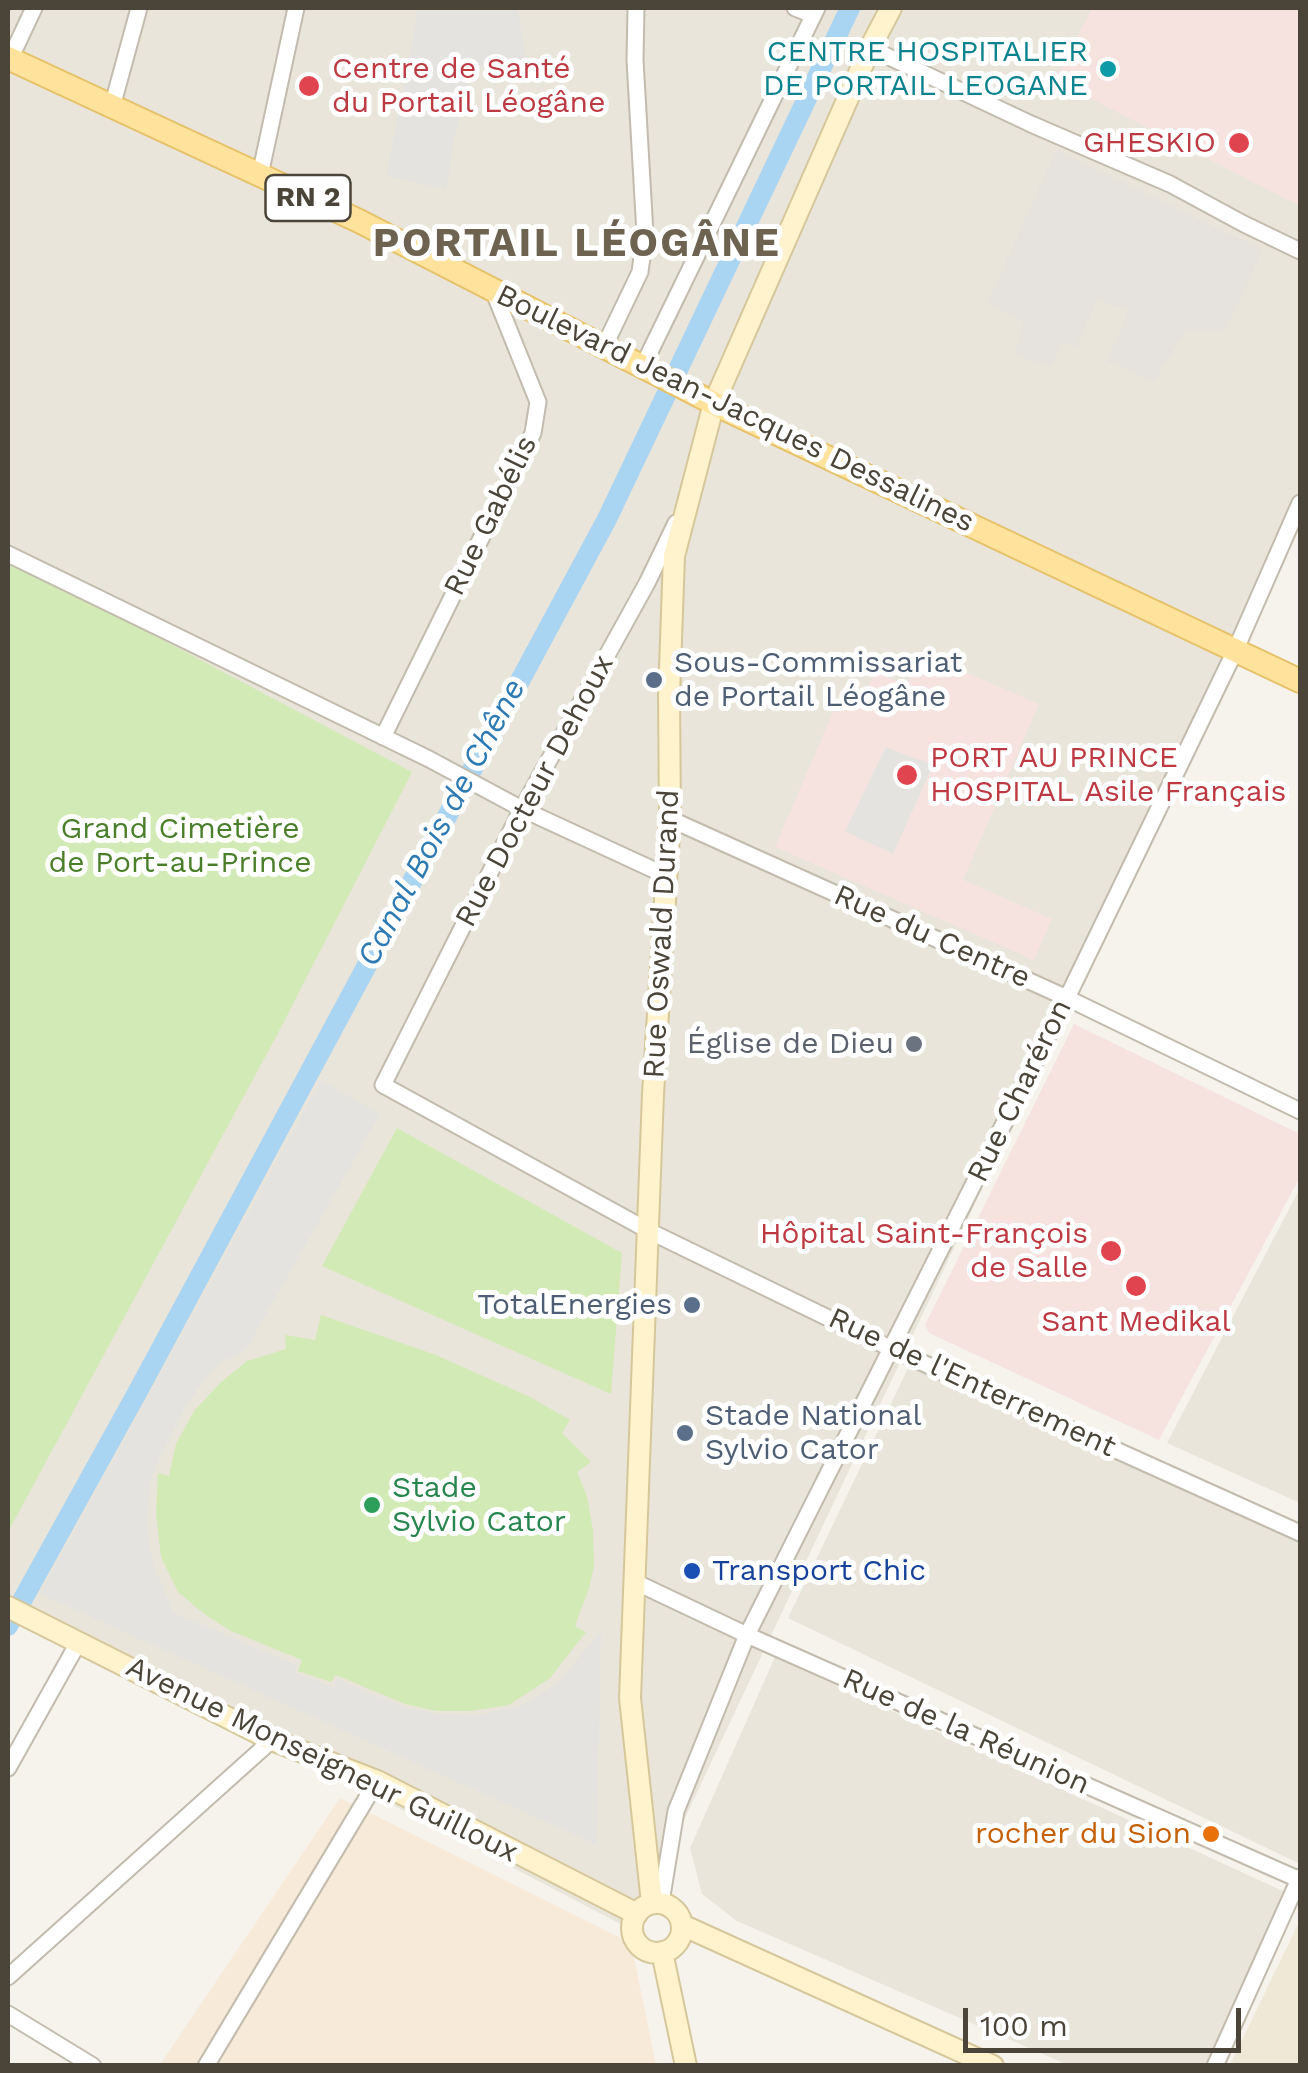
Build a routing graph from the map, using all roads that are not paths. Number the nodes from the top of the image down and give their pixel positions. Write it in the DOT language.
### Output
graph roads {
  1 [pos="34,8"];
  2 [pos="139,8"];
  3 [pos="296,8"];
  4 [pos="636,8"];
  5 [pos="795,8"];
  6 [pos="891,8"];
  7 [pos="815,11"];
  8 [pos="870,48"];
  9 [pos="8,58"];
  10 [pos="112,107"];
  11 [pos="260,175"];
  12 [pos="1300,250"];
  13 [pos="492,290"];
  14 [pos="604,347"];
  15 [pos="645,368"];
  16 [pos="706,399"];
  17 [pos="688,498"];
  18 [pos="1300,503"];
  19 [pos="8,554"];
  20 [pos="1234,651"];
  21 [pos="1300,681"];
  22 [pos="383,737"];
  23 [pos="522,809"];
  24 [pos="670,819"];
  25 [pos="666,876"];
  26 [pos="1066,998"];
  27 [pos="382,1085"];
  28 [pos="1300,1111"];
  29 [pos="649,1232"];
  30 [pos="892,1349"];
  31 [pos="1300,1533"];
  32 [pos="633,1581"];
  33 [pos="8,1607"];
  34 [pos="747,1635"];
  35 [pos="78,1643"];
  36 [pos="272,1740"];
  37 [pos="8,1768"];
  38 [pos="377,1781"];
  39 [pos="1300,1879"];
  40 [pos="650,1906"];
  41 [pos="682,1925"];
  42 [pos="662,1952"];
  43 [pos="8,1977"];
  44 [pos="8,2014"];
  45 [pos="93,2066"];
  46 [pos="206,2066"];
  47 [pos="686,2066"];
  48 [pos="993,2066"];
  49 [pos="1215,2066"];
  1 -- 9 [label="street"];
  2 -- 10 [label="street"];
  3 -- 11 [label="street"];
  4 -- 14 [label="street"];
  5 -- 7 [label="street"];
  6 -- 8 [label="main road, Rue Oswald Durand"];
  7 -- 15 [label="street"];
  8 -- 12 [label="street"];
  8 -- 16 [label="main road, Rue Oswald Durand"];
  9 -- 10 [label="main road, Boulevard Jean-Jacques Dessalines / RN 2"];
  10 -- 11 [label="main road, Boulevard Jean-Jacques Dessalines / RN 2"];
  11 -- 13 [label="main road, Boulevard Jean-Jacques Dessalines / RN 2"];
  13 -- 14 [label="main road, Boulevard Jean-Jacques Dessalines / RN 2"];
  13 -- 22 [label="street, Rue Gabélis"];
  14 -- 15 [label="main road, Boulevard Jean-Jacques Dessalines / RN 2"];
  15 -- 16 [label="main road, Boulevard Jean-Jacques Dessalines / RN 2"];
  16 -- 17 [label="main road, Rue Oswald Durand"];
  16 -- 20 [label="main road, Boulevard Jean-Jacques Dessalines / RN 2"];
  17 -- 23 [label="street, Rue Docteur Dehoux"];
  17 -- 24 [label="main road, Rue Oswald Durand"];
  18 -- 20 [label="street, Rue Charéron"];
  19 -- 22 [label="street"];
  20 -- 21 [label="main road, Boulevard Jean-Jacques Dessalines / RN 2"];
  20 -- 26 [label="street, Rue Charéron"];
  22 -- 23 [label="street"];
  23 -- 25 [label="street"];
  23 -- 27 [label="street, Rue Docteur Dehoux"];
  24 -- 25 [label="main road, Rue Oswald Durand"];
  24 -- 26 [label="street, Rue du Centre"];
  25 -- 29 [label="main road, Rue Oswald Durand"];
  26 -- 28 [label="street, Rue du Centre"];
  26 -- 30 [label="street, Rue Charéron"];
  27 -- 29 [label="street, Rue de l'Enterrement"];
  29 -- 30 [label="street, Rue de l'Enterrement"];
  29 -- 32 [label="main road, Rue Oswald Durand"];
  30 -- 31 [label="street, Rue de l'Enterrement"];
  30 -- 34 [label="street, Rue Charéron"];
  32 -- 34 [label="street, Rue de la Réunion"];
  32 -- 40 [label="main road, Rue Oswald Durand"];
  33 -- 35 [label="main road, Avenue Monseigneur Guilloux"];
  34 -- 39 [label="street, Rue de la Réunion"];
  34 -- 40 [label="street, Rue Charéron"];
  35 -- 36 [label="main road, Avenue Monseigneur Guilloux"];
  35 -- 37 [label="street"];
  36 -- 38 [label="main road, Avenue Monseigneur Guilloux"];
  36 -- 43 [label="street"];
  38 -- 40 [label="main road, Avenue Monseigneur Guilloux"];
  38 -- 46 [label="street"];
  39 -- 49 [label="street"];
  40 -- 41 [label="main road"];
  40 -- 42 [label="main road"];
  41 -- 42 [label="main road"];
  41 -- 48 [label="main road"];
  42 -- 47 [label="main road"];
  44 -- 45 [label="street"];
}
